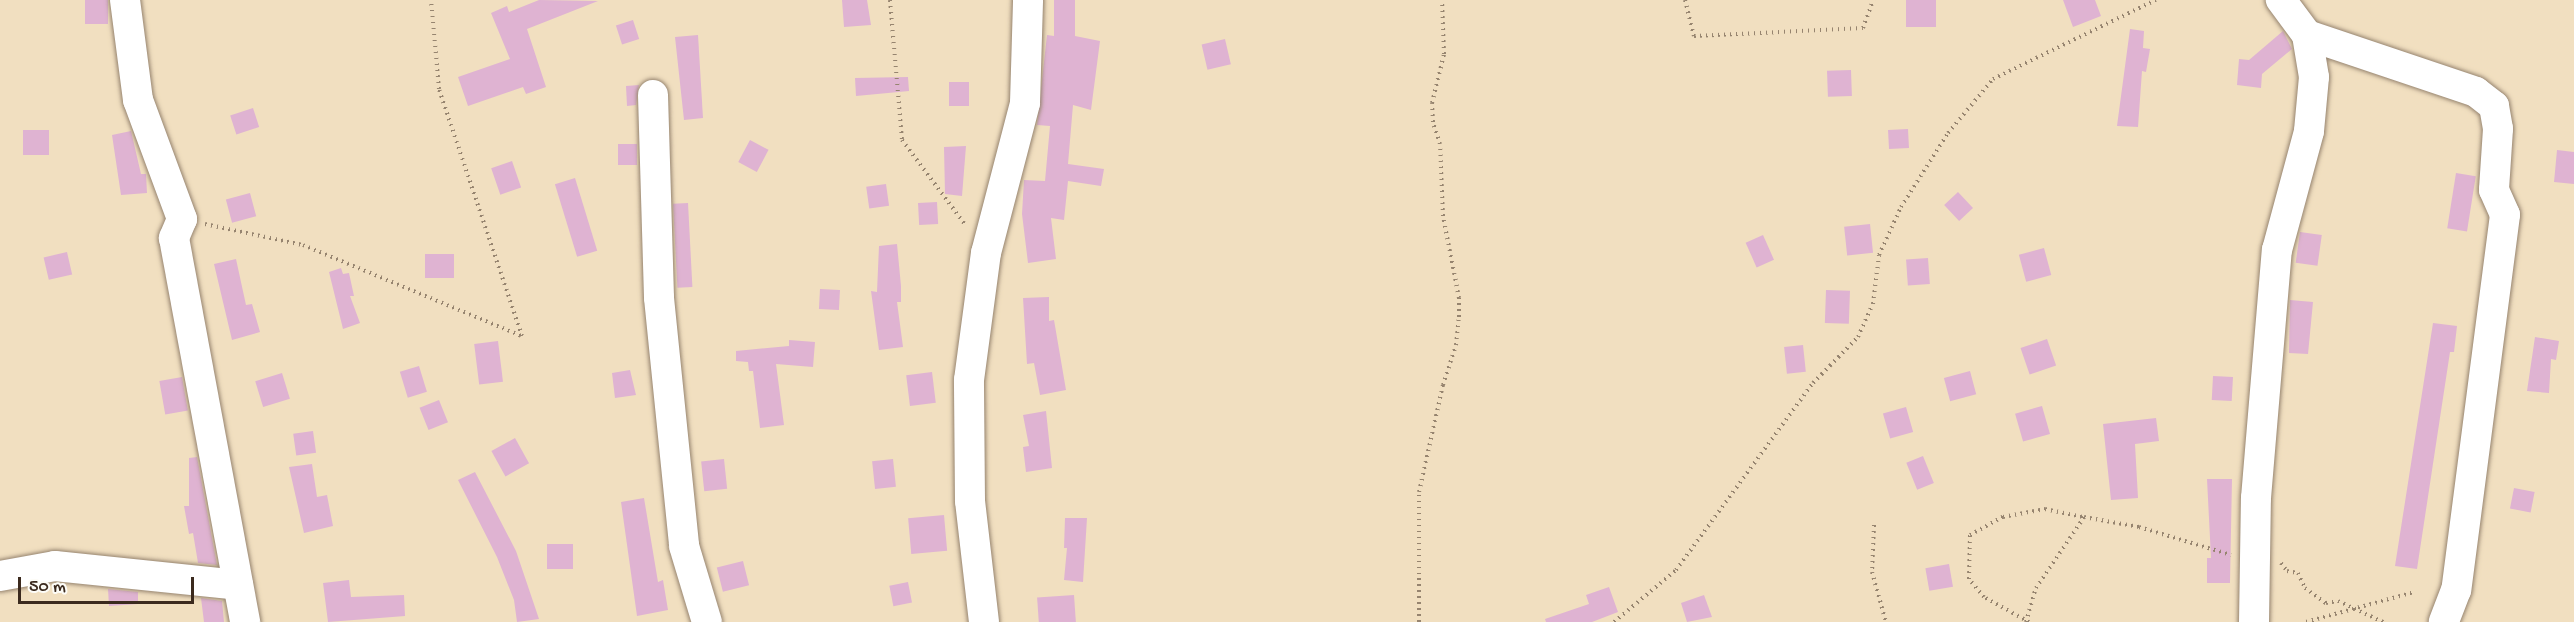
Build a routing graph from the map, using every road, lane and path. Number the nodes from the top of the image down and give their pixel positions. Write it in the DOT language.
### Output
graph roads {
  1 [pos="125,0"];
  2 [pos="431,0"];
  3 [pos="890,0"];
  4 [pos="1028,0"];
  5 [pos="1442,0"];
  6 [pos="1685,0"];
  7 [pos="1873,0"];
  8 [pos="2156,0"];
  9 [pos="2281,0"];
  10 [pos="2307,35"];
  11 [pos="653,95"];
  12 [pos="182,219"];
  13 [pos="986,253"];
  14 [pos="2084,517"];
  15 [pos="1875,525"];
  16 [pos="2255,555"];
  17 [pos="0,576"];
  18 [pos="238,585"];
  19 [pos="2414,592"];
  20 [pos="2357,608"];
  21 [pos="2027,621"];
  22 [pos="245,622"];
  23 [pos="707,622"];
  24 [pos="984,622"];
  25 [pos="1419,622"];
  26 [pos="1614,622"];
  27 [pos="1886,622"];
  28 [pos="2254,622"];
  29 [pos="2307,622"];
  30 [pos="2383,622"];
  31 [pos="2444,622"];
  1 -- 12 [label="street"];
  2 -- 12 [label="path"];
  3 -- 13 [label="path"];
  4 -- 13 [label="street"];
  5 -- 25 [label="path"];
  6 -- 7 [label="path"];
  8 -- 26 [label="path"];
  9 -- 10 [label="street"];
  10 -- 16 [label="street"];
  10 -- 31 [label="street"];
  11 -- 23 [label="street"];
  12 -- 18 [label="street"];
  13 -- 24 [label="street"];
  14 -- 16 [label="path"];
  14 -- 21 [label="path"];
  14 -- 21 [label="path"];
  15 -- 27 [label="path"];
  16 -- 20 [label="path"];
  16 -- 28 [label="street"];
  17 -- 18 [label="street"];
  18 -- 22 [label="street"];
  19 -- 20 [label="path"];
  20 -- 29 [label="path"];
  20 -- 30 [label="path"];
}
